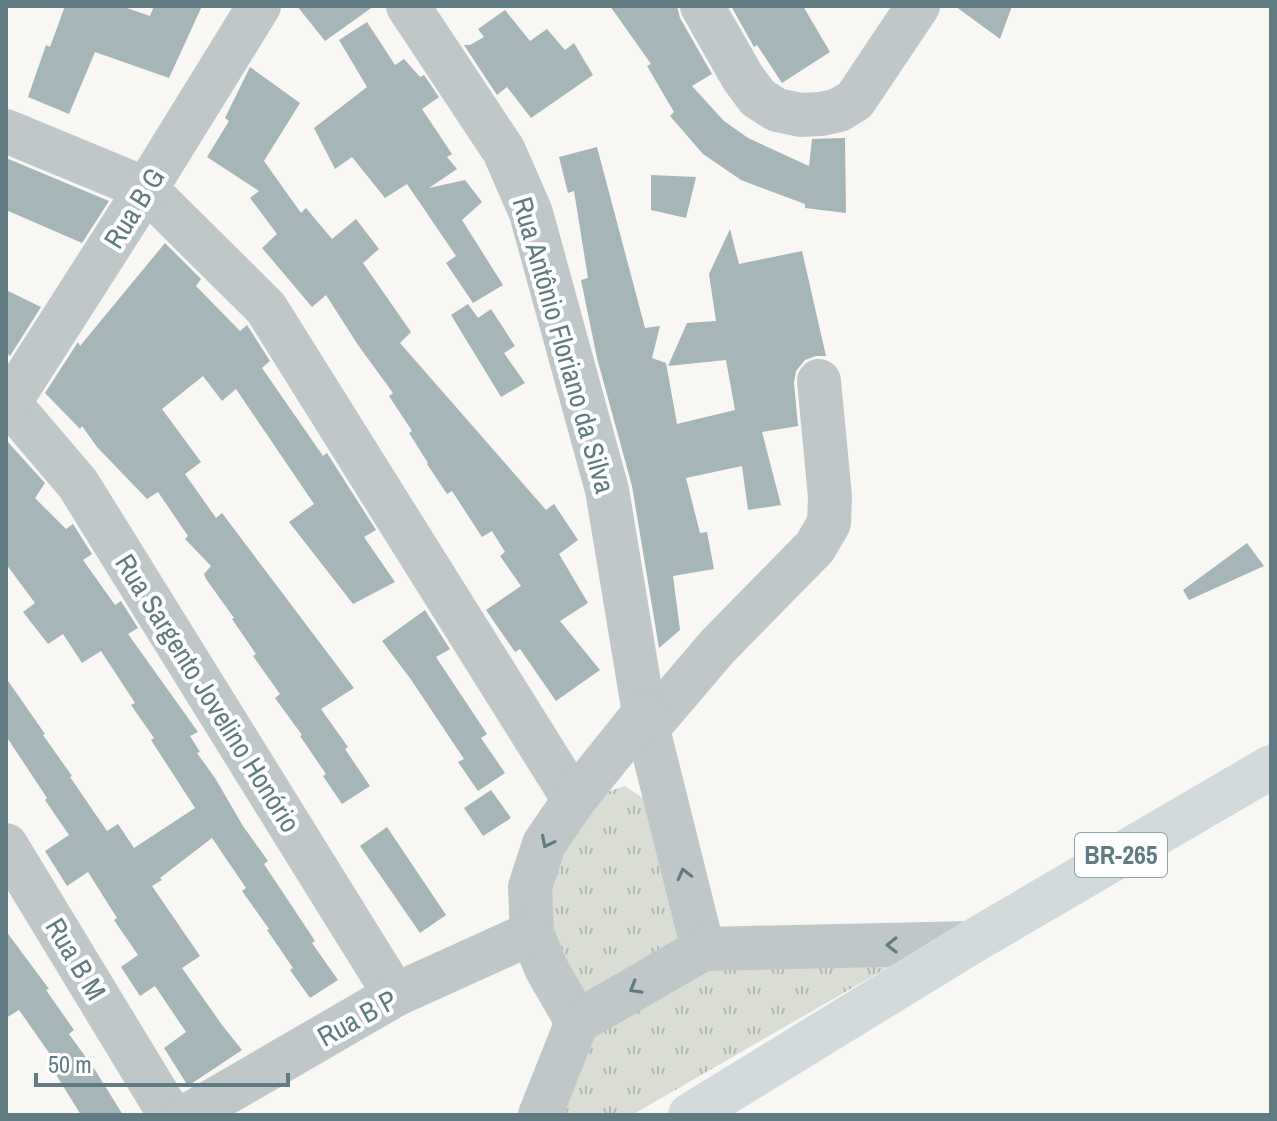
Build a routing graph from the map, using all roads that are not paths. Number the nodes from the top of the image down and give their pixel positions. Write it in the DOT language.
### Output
graph roads {
  1 [pos="259,6"];
  2 [pos="408,6"];
  3 [pos="702,6"];
  4 [pos="918,6"];
  5 [pos="6,131"];
  6 [pos="146,189"];
  7 [pos="819,381"];
  8 [pos="7,404"];
  9 [pos="646,720"];
  10 [pos="1271,767"];
  11 [pos="574,800"];
  12 [pos="6,845"];
  13 [pos="532,933"];
  14 [pos="970,943"];
  15 [pos="703,949"];
  16 [pos="395,995"];
  17 [pos="577,1022"];
  18 [pos="170,1115"];
  19 [pos="188,1115"];
  20 [pos="540,1115"];
  21 [pos="690,1115"];
  1 -- 6 [label="street, Rua B G"];
  2 -- 9 [label="street, Rua Antônio Floriano da Silva"];
  3 -- 4 [label="street"];
  5 -- 6 [label="street"];
  6 -- 8 [label="street, Rua B G"];
  6 -- 11 [label="street"];
  7 -- 9 [label="street"];
  8 -- 16 [label="street, Rua Sargento Jovelino Honório"];
  9 -- 11 [label="street"];
  15 -- 9 [label="street, Rua Antônio Floriano da Silva, one-way"];
  10 -- 14 [label="highway, BR-265"];
  11 -- 13 [label="street, one-way"];
  12 -- 18 [label="street, Rua B M"];
  13 -- 16 [label="street, Rua B P"];
  13 -- 17 [label="street"];
  14 -- 15 [label="street, one-way"];
  14 -- 21 [label="highway, BR-265"];
  15 -- 17 [label="street, one-way"];
  16 -- 19 [label="street, Rua B P"];
  17 -- 20 [label="street"];
}
